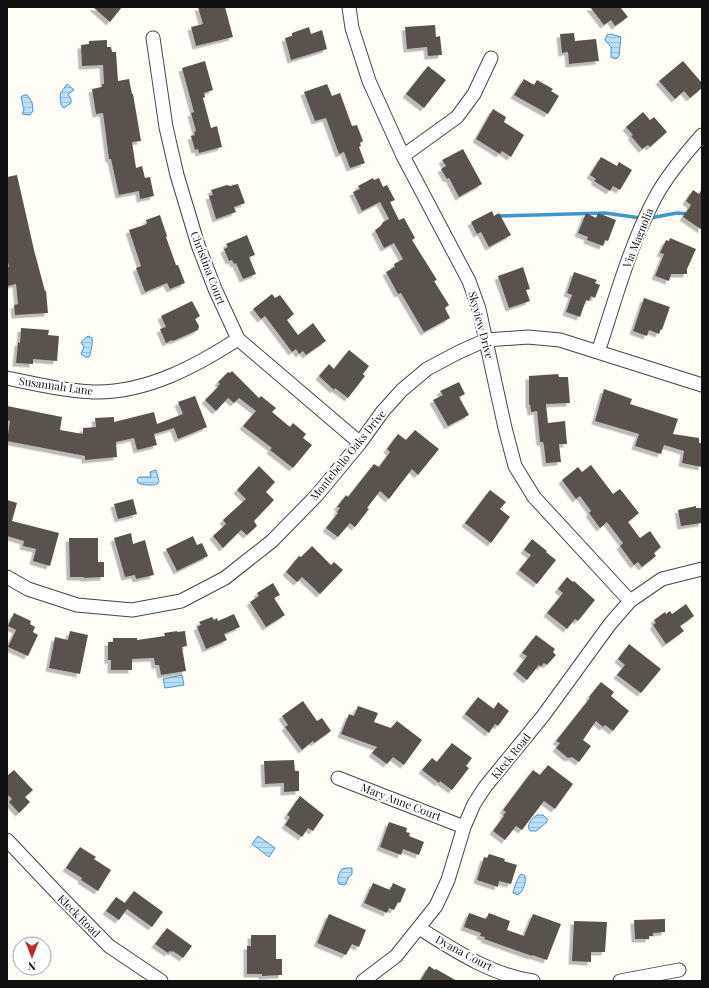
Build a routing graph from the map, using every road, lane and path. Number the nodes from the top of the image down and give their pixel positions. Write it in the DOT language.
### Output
graph roads {
  1 [pos="348,7"];
  2 [pos="153,38"];
  3 [pos="491,58"];
  4 [pos="702,135"];
  5 [pos="403,156"];
  6 [pos="238,339"];
  7 [pos="486,340"];
  8 [pos="598,352"];
  9 [pos="7,378"];
  10 [pos="702,385"];
  11 [pos="360,443"];
  12 [pos="702,569"];
  13 [pos="7,577"];
  14 [pos="630,601"];
  15 [pos="338,778"];
  16 [pos="464,826"];
  17 [pos="7,840"];
  18 [pos="419,928"];
  19 [pos="679,970"];
  20 [pos="161,981"];
  21 [pos="363,981"];
  22 [pos="533,981"];
  23 [pos="620,981"];
  1 -- 5 [label="street, Skyview Drive"];
  2 -- 6 [label="street, Christina Court"];
  3 -- 5 [label="street"];
  4 -- 8 [label="street, Via Magnolia"];
  5 -- 7 [label="street, Skyview Drive"];
  6 -- 9 [label="street, Susannah Lane"];
  6 -- 11 [label="street, Christina Court"];
  7 -- 8 [label="street, Montebello Oaks Drive"];
  7 -- 11 [label="street, Montebello Oaks Drive"];
  7 -- 14 [label="street, Skyview Drive"];
  8 -- 10 [label="street, Montebello Oaks Drive"];
  11 -- 13 [label="street, Montebello Oaks Drive"];
  12 -- 14 [label="street, Kleck Road"];
  14 -- 16 [label="street, Kleck Road"];
  15 -- 16 [label="street, Mary Anne Court"];
  16 -- 18 [label="street, Kleck Road"];
  17 -- 20 [label="street, Kleck Road"];
  18 -- 21 [label="street, Kleck Road"];
  18 -- 22 [label="street, Dyana Court"];
  19 -- 23 [label="street"];
}
